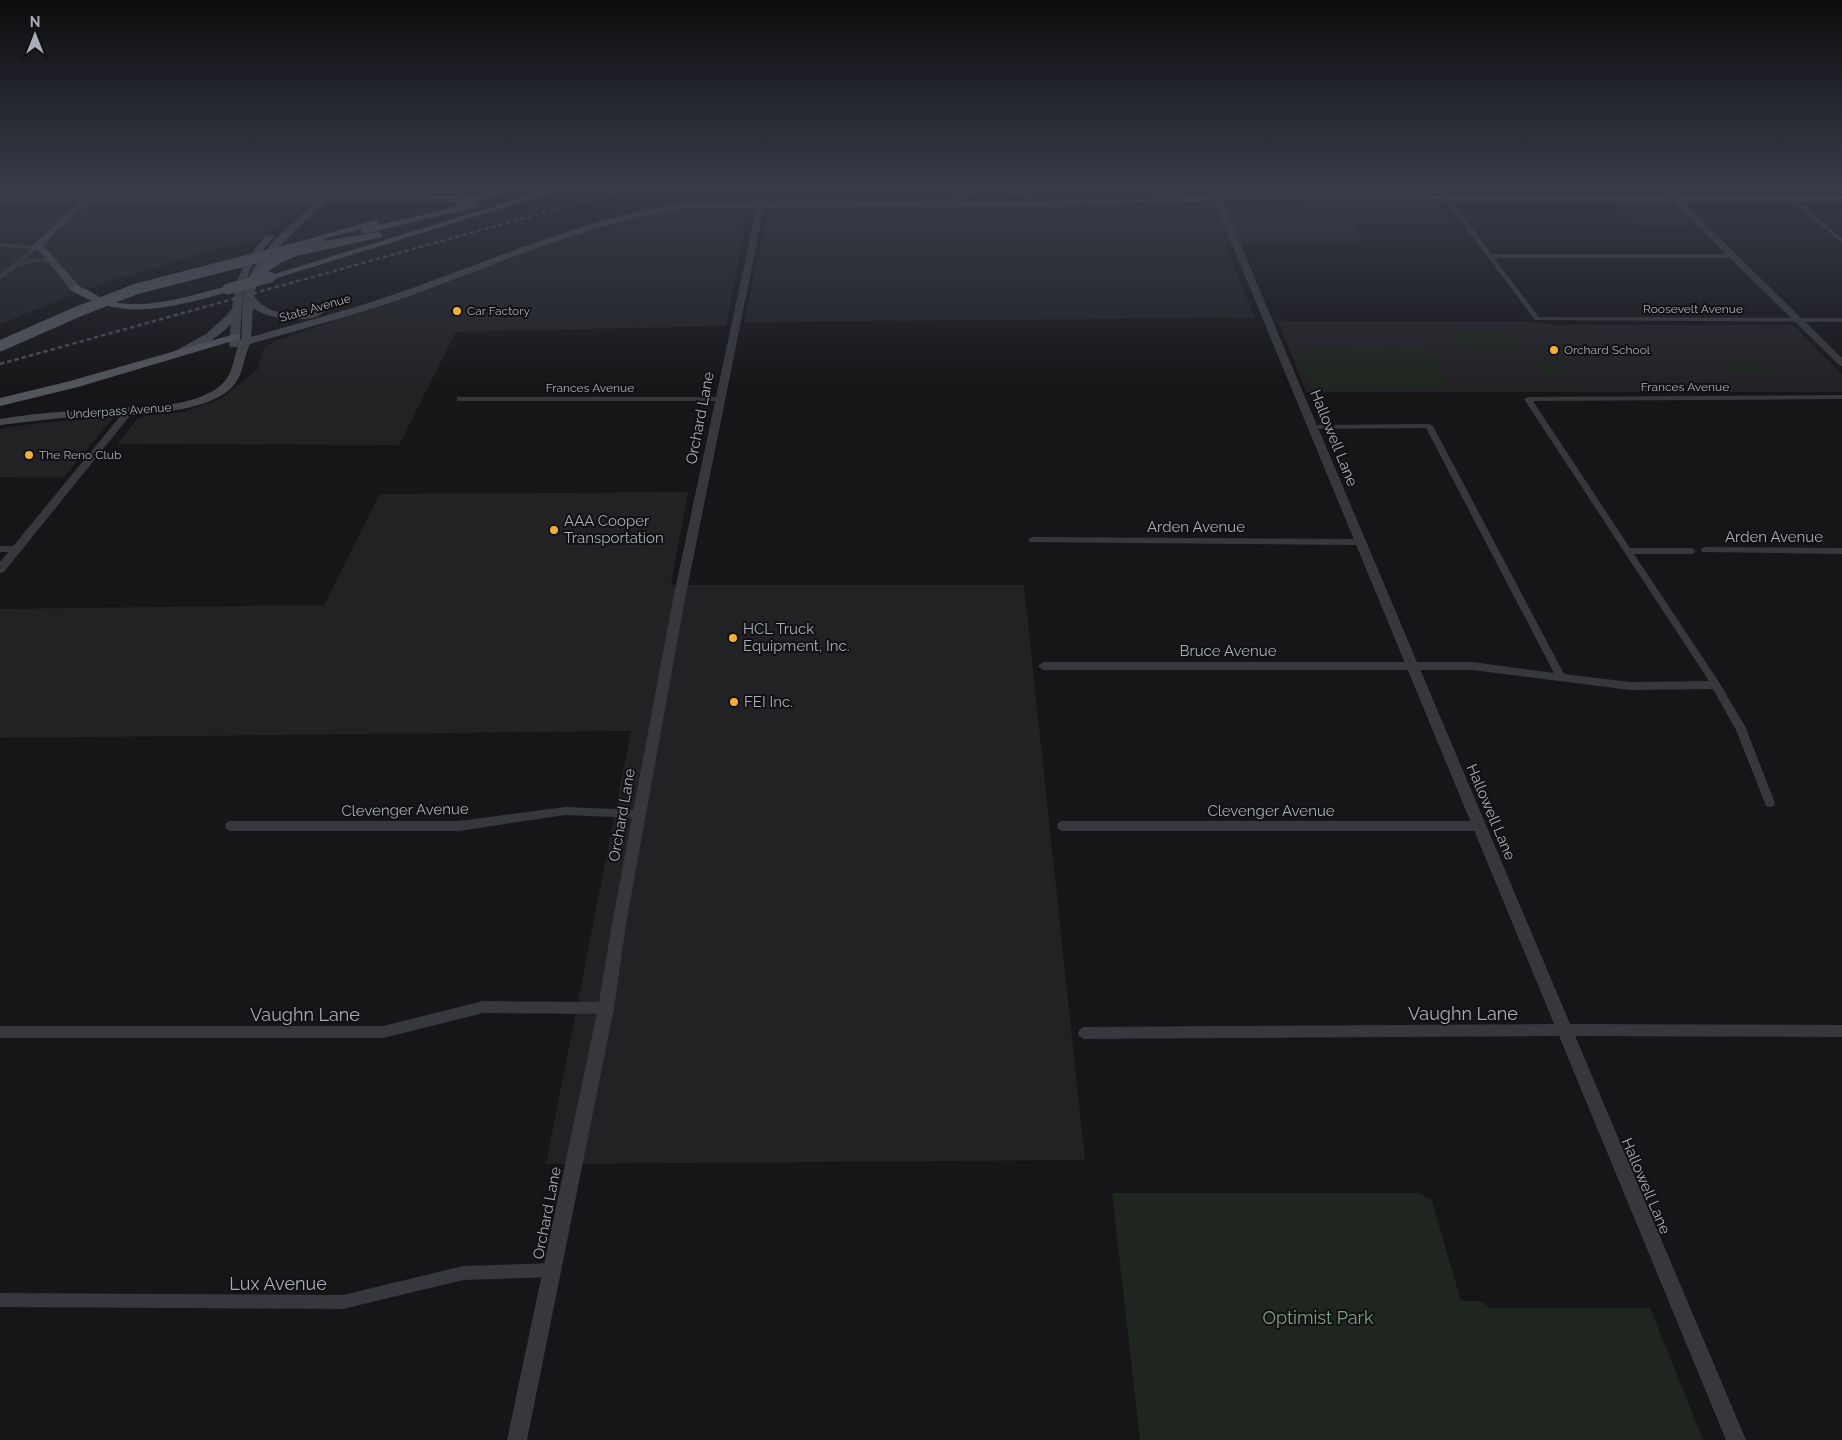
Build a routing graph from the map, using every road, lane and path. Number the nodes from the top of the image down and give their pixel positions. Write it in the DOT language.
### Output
graph roads {
  1 [pos="29,253"];
  2 [pos="45,253"];
  3 [pos="254,253"];
  4 [pos="259,253"];
  5 [pos="267,253"];
  6 [pos="268,253"];
  7 [pos="299,253"];
  8 [pos="348,253"];
  9 [pos="496,253"];
  10 [pos="512,253"];
  11 [pos="750,253"];
  12 [pos="1242,253"];
  13 [pos="1486,253"];
  14 [pos="1732,253"];
  15 [pos="1488,256"];
  16 [pos="1735,256"];
  17 [pos="51,261"];
  18 [pos="10,269"];
  19 [pos="270,277"];
  20 [pos="0,278"];
  21 [pos="253,279"];
  22 [pos="74,288"];
  23 [pos="250,298"];
  24 [pos="237,309"];
  25 [pos="328,310"];
  26 [pos="1842,320"];
  27 [pos="1798,321"];
  28 [pos="0,336"];
  29 [pos="240,342"];
  30 [pos="0,346"];
  31 [pos="173,356"];
  32 [pos="1842,364"];
  33 [pos="1842,397"];
  34 [pos="460,399"];
  35 [pos="720,399"];
  36 [pos="0,402"];
  37 [pos="0,409"];
  38 [pos="130,410"];
  39 [pos="0,422"];
  40 [pos="1312,427"];
  41 [pos="1032,540"];
  42 [pos="1360,542"];
  43 [pos="0,549"];
  44 [pos="16,549"];
  45 [pos="1705,550"];
  46 [pos="1629,551"];
  47 [pos="1692,551"];
  48 [pos="1842,551"];
  49 [pos="0,569"];
  50 [pos="1043,666"];
  51 [pos="1412,667"];
  52 [pos="1561,677"];
  53 [pos="1716,685"];
  54 [pos="1770,803"];
  55 [pos="639,814"];
  56 [pos="230,826"];
  57 [pos="1062,826"];
  58 [pos="1480,826"];
  59 [pos="606,1008"];
  60 [pos="1563,1030"];
  61 [pos="1842,1031"];
  62 [pos="0,1032"];
  63 [pos="1084,1033"];
  64 [pos="552,1270"];
  65 [pos="0,1300"];
  66 [pos="517,1440"];
  67 [pos="1736,1440"];
  1 -- 18 [label="street"];
  2 -- 17 [label="main road"];
  3 -- 24 [label="main road"];
  4 -- 28 [label="main road"];
  5 -- 30 [label="main road, bridge"];
  6 -- 21 [label="main road"];
  7 -- 21 [label="main road"];
  8 -- 19 [label="main road"];
  9 -- 25 [label="main road, State Avenue"];
  10 -- 29 [label="main road, State Avenue"];
  11 -- 35 [label="street, Orchard Lane"];
  12 -- 40 [label="street, Hallowell Lane"];
  13 -- 15 [label="street"];
  14 -- 16 [label="street"];
  15 -- 16 [label="street"];
  15 -- 27 [label="street, Roosevelt Avenue"];
  16 -- 27 [label="street"];
  17 -- 18 [label="street"];
  17 -- 22 [label="main road"];
  18 -- 20 [label="street"];
  19 -- 22 [label="main road, bridge"];
  21 -- 23 [label="main road"];
  23 -- 25 [label="main road"];
  23 -- 29 [label="main road"];
  24 -- 29 [label="main road"];
  24 -- 31 [label="main road"];
  25 -- 29 [label="main road, State Avenue"];
  26 -- 27 [label="street, Roosevelt Avenue"];
  27 -- 32 [label="street"];
  29 -- 31 [label="main road"];
  29 -- 37 [label="main road"];
  29 -- 38 [label="main road, Underpass Avenue"];
  31 -- 36 [label="main road"];
  33 -- 46 [label="street, Frances Avenue"];
  34 -- 35 [label="street, Frances Avenue"];
  35 -- 55 [label="street, Orchard Lane"];
  38 -- 39 [label="main road, Underpass Avenue"];
  38 -- 44 [label="street"];
  40 -- 42 [label="street, Hallowell Lane"];
  40 -- 52 [label="street"];
  41 -- 42 [label="street, Arden Avenue"];
  42 -- 51 [label="street, Hallowell Lane"];
  43 -- 44 [label="street"];
  44 -- 49 [label="street"];
  45 -- 48 [label="street, Arden Avenue"];
  46 -- 47 [label="street"];
  46 -- 53 [label="street"];
  50 -- 51 [label="street, Bruce Avenue"];
  51 -- 52 [label="street, Bruce Avenue"];
  51 -- 58 [label="street, Hallowell Lane"];
  52 -- 53 [label="street, Bruce Avenue"];
  53 -- 54 [label="street"];
  55 -- 56 [label="street, Clevenger Avenue"];
  55 -- 59 [label="street, Orchard Lane"];
  57 -- 58 [label="street, Clevenger Avenue"];
  58 -- 60 [label="street, Hallowell Lane"];
  59 -- 62 [label="street, Vaughn Lane"];
  59 -- 64 [label="street, Orchard Lane"];
  60 -- 61 [label="street, Vaughn Lane"];
  60 -- 63 [label="street, Vaughn Lane"];
  60 -- 67 [label="street, Hallowell Lane"];
  64 -- 65 [label="street, Lux Avenue"];
  64 -- 66 [label="street, Orchard Lane"];
}
